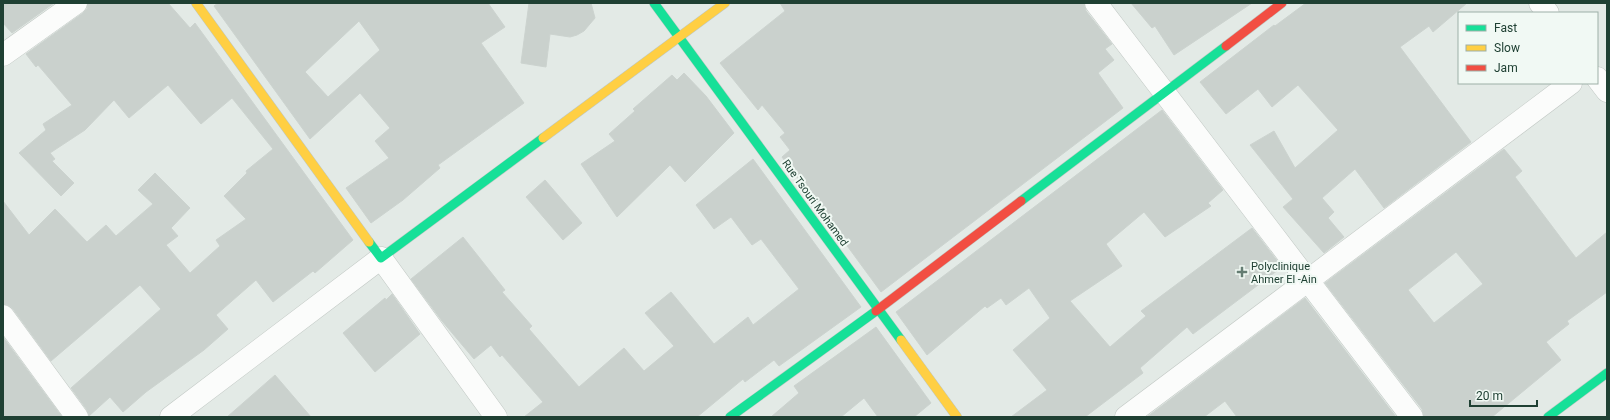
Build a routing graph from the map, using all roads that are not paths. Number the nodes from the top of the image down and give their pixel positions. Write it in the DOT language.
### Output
graph roads {
  1 [pos="76,3"];
  2 [pos="196,3"];
  3 [pos="654,3"];
  4 [pos="725,3"];
  5 [pos="1096,3"];
  6 [pos="1282,3"];
  7 [pos="1540,3"];
  8 [pos="1547,12"];
  9 [pos="680,37"];
  10 [pos="3,55"];
  11 [pos="1598,79"];
  12 [pos="1569,84"];
  13 [pos="1607,91"];
  14 [pos="1164,92"];
  15 [pos="381,258"];
  16 [pos="1308,280"];
  17 [pos="878,310"];
  18 [pos="3,316"];
  19 [pos="1607,373"];
  20 [pos="77,417"];
  21 [pos="171,417"];
  22 [pos="496,417"];
  23 [pos="730,417"];
  24 [pos="957,417"];
  25 [pos="1126,417"];
  26 [pos="1412,417"];
  27 [pos="1548,417"];
  1 -- 10 [label="street"];
  2 -- 15 [label="street"];
  3 -- 9 [label="street, Rue Tsouri Mohamed"];
  4 -- 9 [label="street"];
  5 -- 14 [label="street"];
  6 -- 14 [label="street"];
  7 -- 8 [label="street"];
  9 -- 15 [label="street"];
  9 -- 17 [label="street, Rue Tsouri Mohamed"];
  11 -- 13 [label="street"];
  12 -- 16 [label="street"];
  14 -- 16 [label="street"];
  14 -- 17 [label="street"];
  15 -- 21 [label="street"];
  15 -- 22 [label="street"];
  16 -- 25 [label="street"];
  16 -- 26 [label="street"];
  17 -- 23 [label="street"];
  17 -- 24 [label="street, Rue Tsouri Mohamed"];
  18 -- 20 [label="street"];
  19 -- 27 [label="street"];
}
